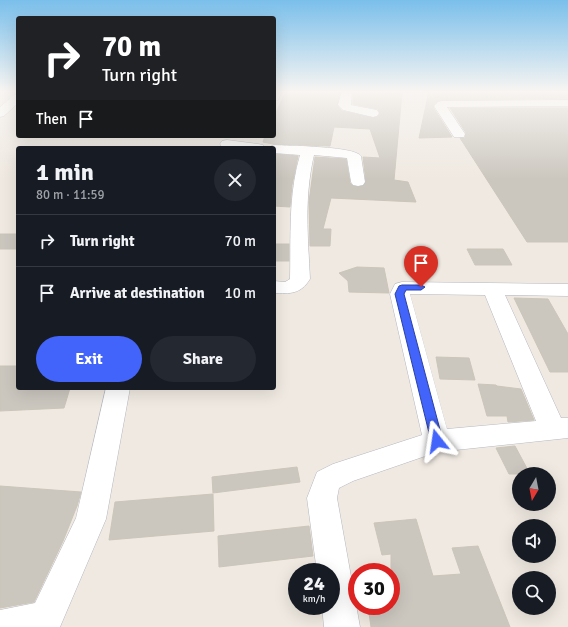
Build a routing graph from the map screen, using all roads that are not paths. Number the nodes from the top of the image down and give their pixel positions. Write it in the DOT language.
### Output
graph roads {
  1 [pos="449,120"];
  2 [pos="458,134"];
  3 [pos="239,138"];
  4 [pos="223,146"];
  5 [pos="276,149"];
  6 [pos="308,151"];
  7 [pos="358,182"];
  8 [pos="276,287"];
  9 [pos="492,288"];
  10 [pos="568,290"];
  11 [pos="118,390"];
  12 [pos="560,429"];
  13 [pos="437,441"];
  14 [pos="44,623"];
  15 [pos="2,627"];
  16 [pos="342,627"];
  1 -- 2 [label="street"];
  3 -- 4 [label="street"];
  5 -- 6 [label="street"];
  6 -- 7 [label="street"];
  6 -- 8 [label="street"];
  9 -- 10 [label="street"];
  9 -- 12 [label="street"];
  9 -- 13 [label="street"];
  11 -- 14 [label="street"];
  12 -- 13 [label="street"];
  13 -- 16 [label="street"];
  14 -- 15 [label="street"];
}
